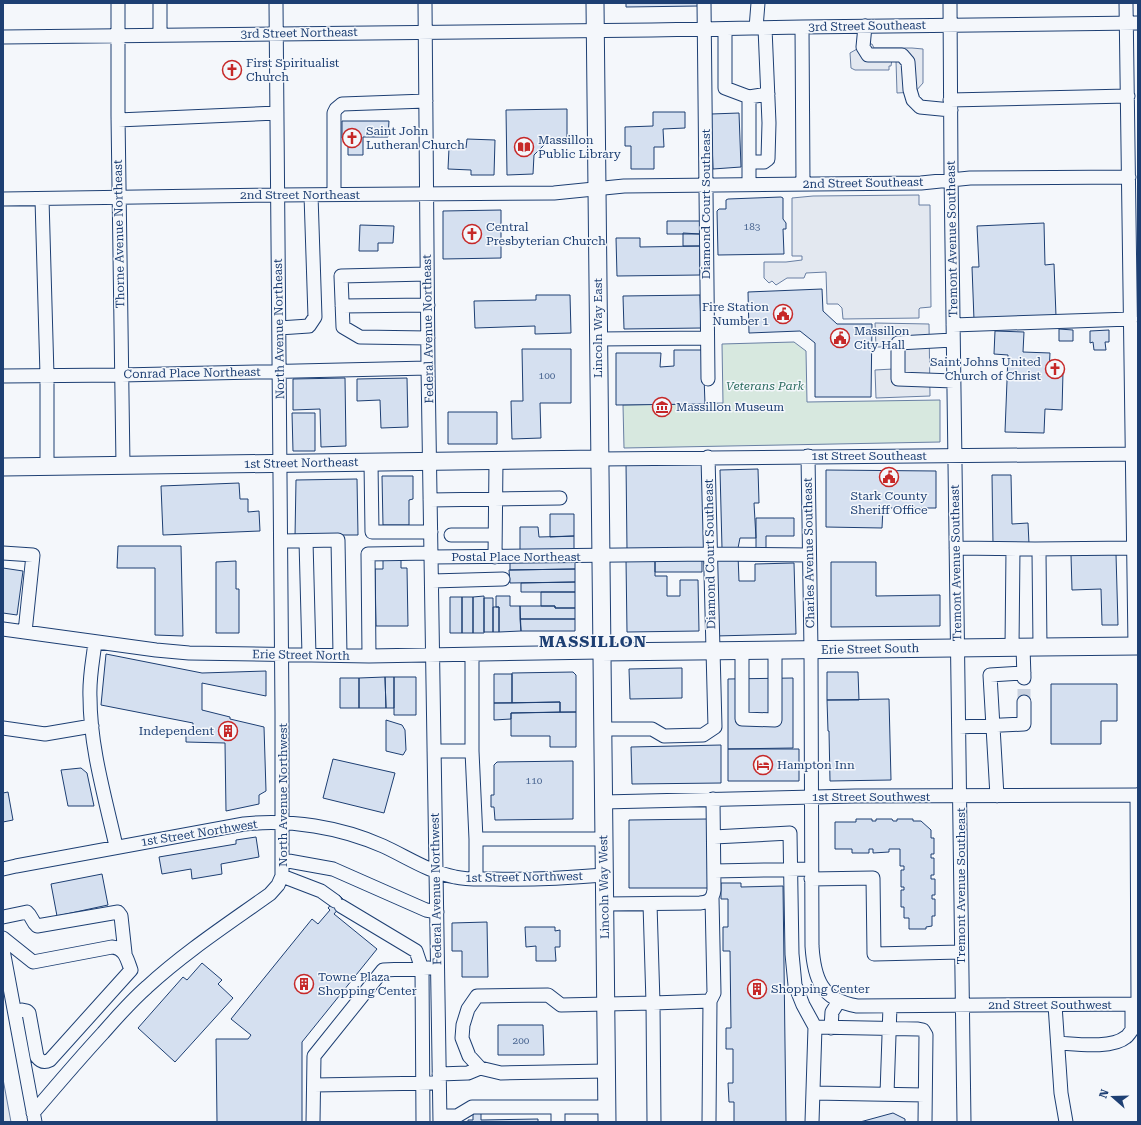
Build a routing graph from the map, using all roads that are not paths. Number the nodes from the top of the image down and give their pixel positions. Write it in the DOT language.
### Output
graph roads {
  1 [pos="118,3"];
  2 [pos="160,3"];
  3 [pos="276,3"];
  4 [pos="425,3"];
  5 [pos="595,3"];
  6 [pos="704,3"];
  7 [pos="758,3"];
  8 [pos="950,3"];
  9 [pos="1126,3"];
  10 [pos="1132,23"];
  11 [pos="950,25"];
  12 [pos="865,26"];
  13 [pos="802,27"];
  14 [pos="725,28"];
  15 [pos="760,28"];
  16 [pos="705,29"];
  17 [pos="595,31"];
  18 [pos="425,32"];
  19 [pos="276,34"];
  20 [pos="160,35"];
  21 [pos="118,36"];
  22 [pos="3,37"];
  23 [pos="768,94"];
  24 [pos="749,96"];
  25 [pos="1128,96"];
  26 [pos="426,101"];
  27 [pos="951,105"];
  28 [pos="277,114"];
  29 [pos="118,120"];
  30 [pos="749,162"];
  31 [pos="1129,177"];
  32 [pos="951,180"];
  33 [pos="803,183"];
  34 [pos="706,184"];
  35 [pos="749,184"];
  36 [pos="597,188"];
  37 [pos="427,194"];
  38 [pos="278,195"];
  39 [pos="311,195"];
  40 [pos="334,195"];
  41 [pos="118,198"];
  42 [pos="3,199"];
  43 [pos="42,199"];
  44 [pos="427,274"];
  45 [pos="1134,276"];
  46 [pos="342,306"];
  47 [pos="428,306"];
  48 [pos="1131,319"];
  49 [pos="953,325"];
  50 [pos="279,328"];
  51 [pos="428,338"];
  52 [pos="707,338"];
  53 [pos="598,339"];
  54 [pos="953,340"];
  55 [pos="428,368"];
  56 [pos="280,371"];
  57 [pos="47,375"];
  58 [pos="121,375"];
  59 [pos="3,376"];
  60 [pos="708,379"];
  61 [pos="954,381"];
  62 [pos="1135,454"];
  63 [pos="955,455"];
  64 [pos="808,456"];
  65 [pos="708,458"];
  66 [pos="600,459"];
  67 [pos="496,461"];
  68 [pos="430,462"];
  69 [pos="371,463"];
  70 [pos="280,464"];
  71 [pos="123,465"];
  72 [pos="47,466"];
  73 [pos="3,467"];
  74 [pos="560,498"];
  75 [pos="496,499"];
  76 [pos="430,500"];
  77 [pos="431,532"];
  78 [pos="451,534"];
  79 [pos="495,534"];
  80 [pos="281,541"];
  81 [pos="306,541"];
  82 [pos="956,548"];
  83 [pos="1133,548"];
  84 [pos="1013,549"];
  85 [pos="1035,549"];
  86 [pos="3,553"];
  87 [pos="710,554"];
  88 [pos="431,555"];
  89 [pos="809,555"];
  90 [pos="600,556"];
  91 [pos="495,557"];
  92 [pos="504,579"];
  93 [pos="432,581"];
  94 [pos="3,629"];
  95 [pos="26,632"];
  96 [pos="95,642"];
  97 [pos="1136,646"];
  98 [pos="1017,647"];
  99 [pos="1040,647"];
  100 [pos="957,648"];
  101 [pos="775,650"];
  102 [pos="811,650"];
  103 [pos="712,651"];
  104 [pos="742,651"];
  105 [pos="601,652"];
  106 [pos="282,654"];
  107 [pos="309,655"];
  108 [pos="340,655"];
  109 [pos="432,655"];
  110 [pos="472,655"];
  111 [pos="369,656"];
  112 [pos="1024,702"];
  113 [pos="993,725"];
  114 [pos="92,726"];
  115 [pos="959,727"];
  116 [pos="3,728"];
  117 [pos="602,729"];
  118 [pos="472,750"];
  119 [pos="434,751"];
  120 [pos="1138,795"];
  121 [pos="960,796"];
  122 [pos="997,796"];
  123 [pos="811,797"];
  124 [pos="713,799"];
  125 [pos="603,802"];
  126 [pos="282,822"];
  127 [pos="790,834"];
  128 [pos="811,834"];
  129 [pos="714,837"];
  130 [pos="476,839"];
  131 [pos="604,839"];
  132 [pos="116,846"];
  133 [pos="283,860"];
  134 [pos="790,869"];
  135 [pos="3,870"];
  136 [pos="714,871"];
  137 [pos="437,872"];
  138 [pos="811,874"];
  139 [pos="282,876"];
  140 [pos="604,876"];
  141 [pos="476,878"];
  142 [pos="712,898"];
  143 [pos="604,904"];
  144 [pos="650,904"];
  145 [pos="437,912"];
  146 [pos="3,917"];
  147 [pos="3,938"];
  148 [pos="3,950"];
  149 [pos="962,952"];
  150 [pos="125,953"];
  151 [pos="422,968"];
  152 [pos="437,968"];
  153 [pos="110,994"];
  154 [pos="710,1001"];
  155 [pos="839,1001"];
  156 [pos="653,1003"];
  157 [pos="606,1004"];
  158 [pos="1136,1004"];
  159 [pos="1055,1005"];
  160 [pos="890,1006"];
  161 [pos="962,1006"];
  162 [pos="126,1008"];
  163 [pos="15,1012"];
  164 [pos="815,1027"];
  165 [pos="831,1028"];
  166 [pos="889,1028"];
  167 [pos="77,1030"];
  168 [pos="94,1044"];
  169 [pos="1058,1044"];
  170 [pos="480,1068"];
  171 [pos="606,1071"];
  172 [pos="440,1078"];
  173 [pos="423,1083"];
  174 [pos="314,1085"];
  175 [pos="813,1093"];
  176 [pos="887,1094"];
  177 [pos="925,1095"];
  178 [pos="558,1107"];
  179 [pos="607,1115"];
  180 [pos="464,1117"];
  181 [pos="34,1118"];
  182 [pos="440,1119"];
  183 [pos="313,1122"];
  184 [pos="423,1122"];
  185 [pos="558,1122"];
  186 [pos="654,1122"];
  187 [pos="709,1122"];
  188 [pos="812,1122"];
  189 [pos="925,1122"];
  190 [pos="964,1122"];
  191 [pos="1066,1122"];
  1 -- 21 [label="street, Thorne Avenue Northeast"];
  2 -- 20 [label="street"];
  3 -- 19 [label="street, North Avenue Northeast"];
  4 -- 18 [label="street, Federal Avenue Northeast"];
  5 -- 17 [label="main road, Lincoln Way East"];
  6 -- 16 [label="street, Diamond Court Southeast"];
  7 -- 15 [label="street"];
  8 -- 11 [label="street, Tremont Avenue Southeast"];
  9 -- 10 [label="street"];
  10 -- 11 [label="street, 3rd Street Southeast"];
  10 -- 25 [label="street"];
  11 -- 12 [label="street, 3rd Street Southeast"];
  11 -- 27 [label="street, Tremont Avenue Southeast"];
  12 -- 13 [label="street, 3rd Street Southeast"];
  12 -- 27 [label="street"];
  13 -- 15 [label="street, 3rd Street Southeast"];
  13 -- 33 [label="street"];
  14 -- 15 [label="street, 3rd Street Southeast"];
  14 -- 16 [label="street, 3rd Street Southeast"];
  14 -- 24 [label="street"];
  15 -- 23 [label="street"];
  16 -- 17 [label="street, 3rd Street Southeast"];
  16 -- 34 [label="street, Diamond Court Southeast"];
  17 -- 18 [label="street, 3rd Street Northeast"];
  17 -- 36 [label="main road, Lincoln Way East"];
  18 -- 19 [label="street, 3rd Street Northeast"];
  18 -- 26 [label="street, Federal Avenue Northeast"];
  19 -- 20 [label="street, 3rd Street Northeast"];
  19 -- 28 [label="street, North Avenue Northeast"];
  20 -- 21 [label="street, 3rd Street Northeast"];
  21 -- 22 [label="street, 3rd Street Northeast"];
  21 -- 29 [label="street, Thorne Avenue Northeast"];
  23 -- 24 [label="street"];
  23 -- 30 [label="street"];
  24 -- 30 [label="street"];
  25 -- 27 [label="street"];
  25 -- 31 [label="street"];
  26 -- 37 [label="street, Federal Avenue Northeast"];
  26 -- 40 [label="street"];
  27 -- 32 [label="street, Tremont Avenue Southeast"];
  28 -- 29 [label="street"];
  28 -- 38 [label="street, North Avenue Northeast"];
  29 -- 41 [label="street, Thorne Avenue Northeast"];
  30 -- 35 [label="street"];
  31 -- 32 [label="street, 2nd Street Southeast"];
  31 -- 45 [label="street"];
  32 -- 33 [label="street, 2nd Street Southeast"];
  32 -- 49 [label="street, Tremont Avenue Southeast"];
  33 -- 35 [label="street, 2nd Street Southeast"];
  34 -- 35 [label="street, 2nd Street Southeast"];
  34 -- 36 [label="street, 2nd Street Southeast"];
  34 -- 52 [label="street, Diamond Court Southeast"];
  36 -- 37 [label="street, 2nd Street Northeast"];
  36 -- 53 [label="main road, Lincoln Way East"];
  37 -- 40 [label="street, 2nd Street Northeast"];
  37 -- 44 [label="street, Federal Avenue Northeast"];
  38 -- 39 [label="street, 2nd Street Northeast"];
  38 -- 41 [label="street, 2nd Street Northeast"];
  38 -- 50 [label="street, North Avenue Northeast"];
  39 -- 40 [label="street, 2nd Street Northeast"];
  39 -- 50 [label="street"];
  41 -- 43 [label="street, 2nd Street Northeast"];
  41 -- 58 [label="street, Thorne Avenue Northeast"];
  42 -- 43 [label="street, 2nd Street Northeast"];
  43 -- 57 [label="street"];
  44 -- 46 [label="street"];
  44 -- 47 [label="street, Federal Avenue Northeast"];
  45 -- 48 [label="street"];
  46 -- 47 [label="street"];
  46 -- 51 [label="street"];
  47 -- 51 [label="street, Federal Avenue Northeast"];
  48 -- 49 [label="street"];
  48 -- 62 [label="street"];
  49 -- 54 [label="street, Tremont Avenue Southeast"];
  50 -- 56 [label="street, North Avenue Northeast"];
  51 -- 55 [label="street, Federal Avenue Northeast"];
  52 -- 53 [label="street"];
  52 -- 60 [label="street, Diamond Court Southeast"];
  53 -- 66 [label="main road, Lincoln Way East"];
  54 -- 61 [label="street, Tremont Avenue Southeast"];
  54 -- 61 [label="street"];
  55 -- 56 [label="street, Conrad Place Northeast"];
  55 -- 68 [label="street, Federal Avenue Northeast"];
  56 -- 58 [label="street, Conrad Place Northeast"];
  56 -- 70 [label="street, North Avenue Northeast"];
  57 -- 58 [label="street, Conrad Place Northeast"];
  57 -- 59 [label="street, Conrad Place Northeast"];
  57 -- 72 [label="street"];
  58 -- 71 [label="street, Thorne Avenue Northeast"];
  61 -- 63 [label="street, Tremont Avenue Southeast"];
  62 -- 63 [label="street, 1st Street Southeast"];
  62 -- 83 [label="street"];
  63 -- 64 [label="street, 1st Street Southeast"];
  63 -- 82 [label="street, Tremont Avenue Southeast"];
  64 -- 65 [label="street, 1st Street Southeast"];
  64 -- 89 [label="street, Charles Avenue Southeast"];
  65 -- 66 [label="street, 1st Street Southeast"];
  65 -- 87 [label="street, Diamond Court Southeast"];
  66 -- 67 [label="main road, 1st Street Northeast"];
  66 -- 90 [label="main road, Lincoln Way East"];
  67 -- 68 [label="main road, 1st Street Northeast"];
  67 -- 75 [label="street"];
  68 -- 69 [label="main road, 1st Street Northeast"];
  68 -- 76 [label="street, Federal Avenue Northeast"];
  69 -- 70 [label="main road, 1st Street Northeast"];
  69 -- 77 [label="street"];
  70 -- 71 [label="main road, 1st Street Northeast"];
  70 -- 80 [label="street, North Avenue Northeast"];
  71 -- 72 [label="main road, 1st Street Northeast"];
  72 -- 73 [label="main road, 1st Street Northeast"];
  74 -- 75 [label="street"];
  75 -- 76 [label="street"];
  75 -- 79 [label="street"];
  76 -- 77 [label="street, Federal Avenue Northeast"];
  77 -- 88 [label="street, Federal Avenue Northeast"];
  78 -- 79 [label="street"];
  79 -- 91 [label="street"];
  80 -- 81 [label="street"];
  80 -- 106 [label="street, North Avenue Northeast"];
  81 -- 107 [label="street"];
  81 -- 108 [label="street"];
  82 -- 84 [label="street"];
  82 -- 100 [label="street, Tremont Avenue Southeast"];
  83 -- 85 [label="street"];
  83 -- 97 [label="street"];
  84 -- 85 [label="street"];
  84 -- 98 [label="street"];
  85 -- 99 [label="street"];
  86 -- 95 [label="street"];
  87 -- 89 [label="street, Postal Place Northeast"];
  87 -- 90 [label="street, Postal Place Northeast"];
  87 -- 103 [label="street, Diamond Court Southeast"];
  88 -- 91 [label="street, Postal Place Northeast"];
  88 -- 93 [label="street, Federal Avenue Northeast"];
  88 -- 111 [label="street, Postal Place Northeast"];
  89 -- 102 [label="street, Charles Avenue Southeast"];
  90 -- 91 [label="street, Postal Place Northeast"];
  90 -- 105 [label="main road, Lincoln Way East"];
  92 -- 93 [label="street"];
  93 -- 109 [label="street, Federal Avenue Northeast"];
  94 -- 95 [label="street, Erie Street North"];
  95 -- 96 [label="street, Erie Street North"];
  96 -- 106 [label="street, Erie Street North"];
  96 -- 114 [label="street"];
  97 -- 99 [label="main road, Erie Street South"];
  98 -- 99 [label="main road, Erie Street South"];
  98 -- 100 [label="main road, Erie Street South"];
  98 -- 113 [label="street"];
  100 -- 102 [label="main road, Erie Street South"];
  100 -- 115 [label="street, Tremont Avenue Southeast"];
  101 -- 102 [label="main road, Erie Street South"];
  101 -- 104 [label="main road, Erie Street South"];
  101 -- 104 [label="street"];
  102 -- 123 [label="street, Charles Avenue Southeast"];
  103 -- 104 [label="main road, Erie Street South"];
  103 -- 105 [label="main road, Erie Street South"];
  103 -- 117 [label="street, Diamond Court Southeast"];
  105 -- 110 [label="street, Erie Street North"];
  105 -- 117 [label="main road, Lincoln Way West"];
  106 -- 107 [label="street, Erie Street North"];
  106 -- 126 [label="street, North Avenue Northwest"];
  107 -- 108 [label="street, Erie Street North"];
  108 -- 111 [label="street, Erie Street North"];
  109 -- 110 [label="street, Erie Street North"];
  109 -- 111 [label="street, Erie Street North"];
  109 -- 119 [label="street, Federal Avenue Northwest"];
  110 -- 118 [label="street"];
  112 -- 113 [label="street"];
  113 -- 115 [label="street"];
  113 -- 122 [label="street"];
  114 -- 116 [label="street"];
  114 -- 132 [label="street"];
  115 -- 121 [label="street, Tremont Avenue Southeast"];
  117 -- 125 [label="main road, Lincoln Way West"];
  118 -- 119 [label="street"];
  118 -- 130 [label="street"];
  119 -- 137 [label="street, Federal Avenue Northwest"];
  120 -- 122 [label="street, 1st Street Southwest"];
  120 -- 158 [label="street"];
  121 -- 122 [label="street, 1st Street Southwest"];
  121 -- 123 [label="street, 1st Street Southwest"];
  121 -- 149 [label="street, Tremont Avenue Southeast"];
  123 -- 124 [label="street, 1st Street Southwest"];
  123 -- 128 [label="street, Charles Avenue Southeast"];
  124 -- 125 [label="street, 1st Street Southwest"];
  124 -- 129 [label="street"];
  125 -- 131 [label="main road, Lincoln Way West"];
  126 -- 132 [label="street, 1st Street Northwest"];
  126 -- 133 [label="street, North Avenue Northwest"];
  126 -- 137 [label="street, 1st Street Northwest"];
  127 -- 128 [label="street"];
  127 -- 129 [label="street"];
  127 -- 134 [label="street"];
  128 -- 138 [label="street, Charles Avenue Southeast"];
  129 -- 136 [label="street"];
  130 -- 131 [label="street"];
  130 -- 141 [label="street"];
  131 -- 140 [label="main road, Lincoln Way West"];
  132 -- 135 [label="street, 1st Street Northwest"];
  133 -- 139 [label="street, North Avenue Northwest"];
  133 -- 145 [label="street"];
  134 -- 136 [label="street"];
  134 -- 138 [label="street"];
  134 -- 164 [label="street"];
  136 -- 142 [label="street"];
  137 -- 141 [label="street, 1st Street Northwest"];
  137 -- 145 [label="street, Federal Avenue Northwest"];
  138 -- 149 [label="street"];
  138 -- 155 [label="street, Charles Avenue Southeast"];
  139 -- 151 [label="street"];
  139 -- 162 [label="street, North Avenue Northwest"];
  140 -- 141 [label="street, 1st Street Northwest"];
  140 -- 143 [label="main road, Lincoln Way West"];
  142 -- 144 [label="street"];
  142 -- 154 [label="street"];
  143 -- 144 [label="street"];
  143 -- 157 [label="main road, Lincoln Way West"];
  144 -- 156 [label="street"];
  145 -- 152 [label="street, Federal Avenue Northwest"];
  146 -- 150 [label="street"];
  147 -- 150 [label="street"];
  148 -- 163 [label="street"];
  149 -- 161 [label="street, Tremont Avenue Southeast"];
  150 -- 153 [label="street"];
  151 -- 152 [label="street"];
  151 -- 173 [label="street"];
  151 -- 174 [label="street"];
  152 -- 172 [label="street, Federal Avenue Northwest"];
  153 -- 162 [label="street"];
  153 -- 167 [label="street"];
  154 -- 156 [label="street"];
  154 -- 187 [label="street"];
  155 -- 160 [label="street, 2nd Street Southwest"];
  155 -- 165 [label="street"];
  156 -- 157 [label="street"];
  156 -- 186 [label="street"];
  157 -- 170 [label="street"];
  157 -- 171 [label="main road, Lincoln Way West"];
  158 -- 159 [label="street, 2nd Street Southwest"];
  158 -- 169 [label="street"];
  159 -- 161 [label="street, 2nd Street Southwest"];
  159 -- 169 [label="street"];
  160 -- 161 [label="street, 2nd Street Southwest"];
  160 -- 166 [label="street"];
  161 -- 190 [label="street, Tremont Avenue Southeast"];
  162 -- 168 [label="street, North Avenue Northwest"];
  163 -- 167 [label="street"];
  163 -- 181 [label="street"];
  164 -- 165 [label="street"];
  164 -- 175 [label="street"];
  165 -- 166 [label="street"];
  166 -- 176 [label="street"];
  166 -- 177 [label="street"];
  167 -- 168 [label="street"];
  168 -- 181 [label="street, North Avenue Northwest"];
  169 -- 191 [label="street"];
  170 -- 171 [label="street"];
  170 -- 172 [label="street"];
  171 -- 179 [label="main road, Lincoln Way West"];
  172 -- 173 [label="street"];
  172 -- 182 [label="street, Federal Avenue Northwest"];
  173 -- 174 [label="street"];
  173 -- 184 [label="street"];
  174 -- 183 [label="street"];
  175 -- 176 [label="street"];
  175 -- 188 [label="street"];
  176 -- 177 [label="street"];
  177 -- 189 [label="street"];
  178 -- 179 [label="street"];
  178 -- 180 [label="street"];
  178 -- 185 [label="street"];
  180 -- 182 [label="street"];
}
